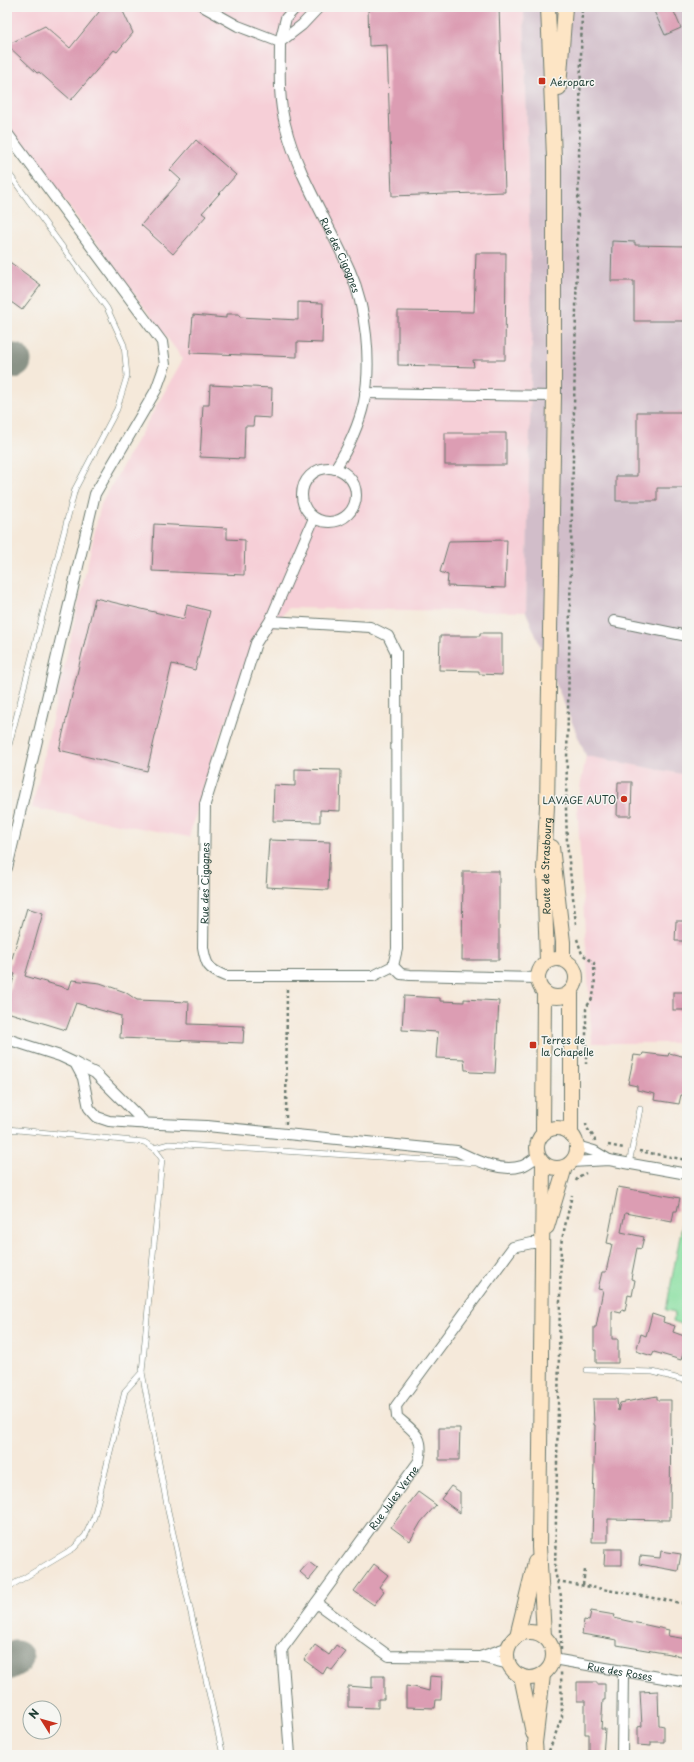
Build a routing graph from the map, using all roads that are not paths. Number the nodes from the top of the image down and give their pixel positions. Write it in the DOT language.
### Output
graph roads {
  1 [pos="204,7"];
  2 [pos="296,7"];
  3 [pos="319,7"];
  4 [pos="548,7"];
  5 [pos="564,7"];
  6 [pos="280,42"];
  7 [pos="7,133"];
  8 [pos="554,158"];
  9 [pos="7,171"];
  10 [pos="365,393"];
  11 [pos="554,396"];
  12 [pos="335,469"];
  13 [pos="314,518"];
  14 [pos="270,621"];
  15 [pos="614,621"];
  16 [pos="687,636"];
  17 [pos="7,753"];
  18 [pos="547,806"];
  19 [pos="7,868"];
  20 [pos="563,960"];
  21 [pos="547,961"];
  22 [pos="393,966"];
  23 [pos="538,978"];
  24 [pos="571,991"];
  25 [pos="544,992"];
  26 [pos="7,1039"];
  27 [pos="75,1063"];
  28 [pos="640,1109"];
  29 [pos="146,1124"];
  30 [pos="7,1129"];
  31 [pos="543,1134"];
  32 [pos="574,1140"];
  33 [pos="154,1148"];
  34 [pos="540,1159"];
  35 [pos="609,1160"];
  36 [pos="485,1164"];
  37 [pos="629,1164"];
  38 [pos="568,1165"];
  39 [pos="687,1174"];
  40 [pos="543,1243"];
  41 [pos="587,1370"];
  42 [pos="142,1372"];
  43 [pos="687,1381"];
  44 [pos="539,1547"];
  45 [pos="7,1588"];
  46 [pos="316,1603"];
  47 [pos="544,1636"];
  48 [pos="513,1641"];
  49 [pos="480,1657"];
  50 [pos="554,1659"];
  51 [pos="509,1664"];
  52 [pos="623,1671"];
  53 [pos="543,1675"];
  54 [pos="521,1676"];
  55 [pos="687,1682"];
  56 [pos="536,1749"];
  57 [pos="223,1755"];
  58 [pos="290,1755"];
  59 [pos="622,1755"];
  1 -- 6 [label="street"];
  2 -- 6 [label="street, Rue des Cigognes"];
  3 -- 6 [label="street"];
  4 -- 8 [label="main road"];
  5 -- 8 [label="main road"];
  6 -- 10 [label="street, Rue des Cigognes"];
  7 -- 19 [label="street"];
  8 -- 11 [label="main road"];
  9 -- 17 [label="lane"];
  10 -- 11 [label="street"];
  10 -- 12 [label="street, Rue des Cigognes"];
  11 -- 18 [label="main road"];
  12 -- 13 [label="street"];
  12 -- 13 [label="street"];
  13 -- 14 [label="street, Rue des Cigognes"];
  14 -- 22 [label="street"];
  14 -- 22 [label="street, Rue des Cigognes"];
  15 -- 16 [label="street"];
  18 -- 20 [label="main road, Route de Strasbourg"];
  18 -- 21 [label="main road, Route de Strasbourg"];
  20 -- 21 [label="main road"];
  20 -- 24 [label="main road"];
  21 -- 23 [label="main road"];
  22 -- 23 [label="street"];
  23 -- 25 [label="main road"];
  24 -- 25 [label="main road"];
  24 -- 32 [label="main road"];
  25 -- 31 [label="main road"];
  26 -- 27 [label="street"];
  27 -- 29 [label="street"];
  27 -- 29 [label="street"];
  28 -- 37 [label="lane"];
  29 -- 36 [label="street"];
  30 -- 33 [label="lane"];
  31 -- 32 [label="main road"];
  31 -- 34 [label="main road"];
  32 -- 35 [label="street"];
  32 -- 38 [label="main road"];
  33 -- 36 [label="lane"];
  33 -- 42 [label="lane"];
  34 -- 36 [label="street"];
  34 -- 38 [label="main road"];
  34 -- 40 [label="main road"];
  35 -- 37 [label="street"];
  35 -- 38 [label="street"];
  37 -- 39 [label="street"];
  38 -- 40 [label="main road"];
  40 -- 44 [label="main road"];
  40 -- 46 [label="street, Rue Jules Verne"];
  41 -- 43 [label="lane"];
  42 -- 45 [label="lane"];
  42 -- 57 [label="lane"];
  44 -- 47 [label="main road"];
  44 -- 48 [label="main road"];
  46 -- 49 [label="street"];
  46 -- 58 [label="street, Rue Jules Verne"];
  47 -- 48 [label="main road"];
  47 -- 50 [label="main road"];
  48 -- 49 [label="street"];
  48 -- 51 [label="main road"];
  49 -- 51 [label="street"];
  50 -- 52 [label="street, Rue des Roses"];
  50 -- 53 [label="main road"];
  51 -- 54 [label="main road"];
  52 -- 55 [label="street, Rue des Roses"];
  52 -- 59 [label="street"];
  53 -- 54 [label="main road"];
  53 -- 56 [label="main road"];
  54 -- 56 [label="main road"];
}
